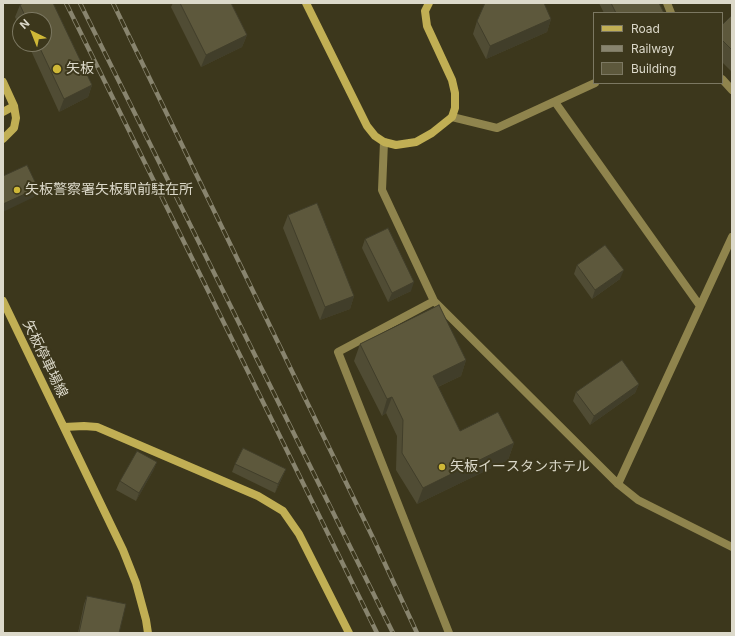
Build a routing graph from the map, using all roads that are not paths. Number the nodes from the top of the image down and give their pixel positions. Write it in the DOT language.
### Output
graph roads {
  1 [pos="306,3"];
  2 [pos="429,3"];
  3 [pos="667,3"];
  4 [pos="672,12"];
  5 [pos="723,80"];
  6 [pos="3,82"];
  7 [pos="594,84"];
  8 [pos="732,90"];
  9 [pos="5,92"];
  10 [pos="555,102"];
  11 [pos="14,106"];
  12 [pos="3,112"];
  13 [pos="452,117"];
  14 [pos="3,139"];
  15 [pos="384,142"];
  16 [pos="732,237"];
  17 [pos="3,301"];
  18 [pos="434,301"];
  19 [pos="700,306"];
  20 [pos="64,427"];
  21 [pos="618,484"];
  22 [pos="732,547"];
  23 [pos="148,633"];
  24 [pos="349,633"];
  25 [pos="449,633"];
  1 -- 15 [label="street"];
  2 -- 13 [label="street"];
  3 -- 4 [label="street"];
  5 -- 8 [label="street"];
  6 -- 9 [label="street"];
  7 -- 10 [label="street"];
  9 -- 11 [label="street"];
  10 -- 13 [label="street"];
  10 -- 19 [label="street"];
  11 -- 12 [label="street"];
  11 -- 14 [label="street"];
  13 -- 15 [label="street"];
  15 -- 18 [label="street"];
  16 -- 19 [label="street"];
  17 -- 20 [label="street, 矢板停車場線"];
  18 -- 21 [label="street"];
  18 -- 25 [label="street"];
  19 -- 21 [label="street"];
  20 -- 23 [label="street, 矢板停車場線"];
  20 -- 24 [label="street"];
  21 -- 22 [label="street"];
}
